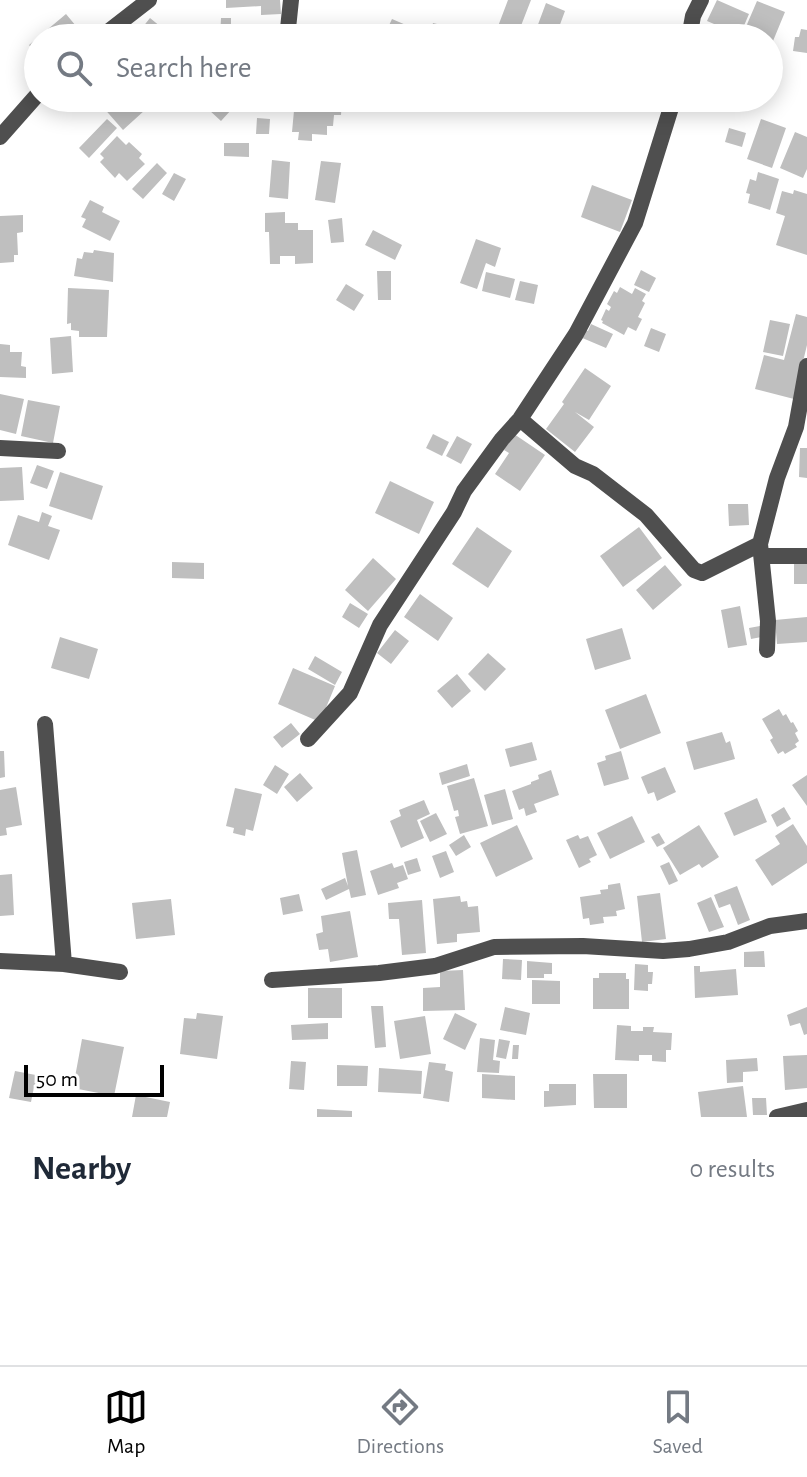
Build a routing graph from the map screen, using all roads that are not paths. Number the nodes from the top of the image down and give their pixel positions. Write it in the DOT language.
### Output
graph roads {
  1 [pos="149,0"];
  2 [pos="291,0"];
  3 [pos="701,0"];
  4 [pos="118,24"];
  5 [pos="288,24"];
  6 [pos="692,24"];
  7 [pos="24,110"];
  8 [pos="670,112"];
  9 [pos="0,137"];
  10 [pos="807,366"];
  11 [pos="804,402"];
  12 [pos="520,419"];
  13 [pos="0,448"];
  14 [pos="58,451"];
  15 [pos="761,550"];
  16 [pos="807,556"];
  17 [pos="767,650"];
  18 [pos="45,724"];
  19 [pos="308,739"];
  20 [pos="807,921"];
  21 [pos="0,961"];
  22 [pos="64,964"];
  23 [pos="120,972"];
  24 [pos="272,980"];
  25 [pos="807,1110"];
  26 [pos="777,1117"];
  1 -- 4 [label="street"];
  2 -- 5 [label="street"];
  3 -- 6 [label="street"];
  7 -- 9 [label="street"];
  8 -- 12 [label="street"];
  10 -- 11 [label="street"];
  11 -- 15 [label="street"];
  12 -- 15 [label="street"];
  12 -- 19 [label="street"];
  13 -- 14 [label="street"];
  15 -- 16 [label="street"];
  15 -- 17 [label="street"];
  18 -- 22 [label="street"];
  20 -- 24 [label="street"];
  21 -- 22 [label="street"];
  22 -- 23 [label="street"];
  25 -- 26 [label="street"];
}
